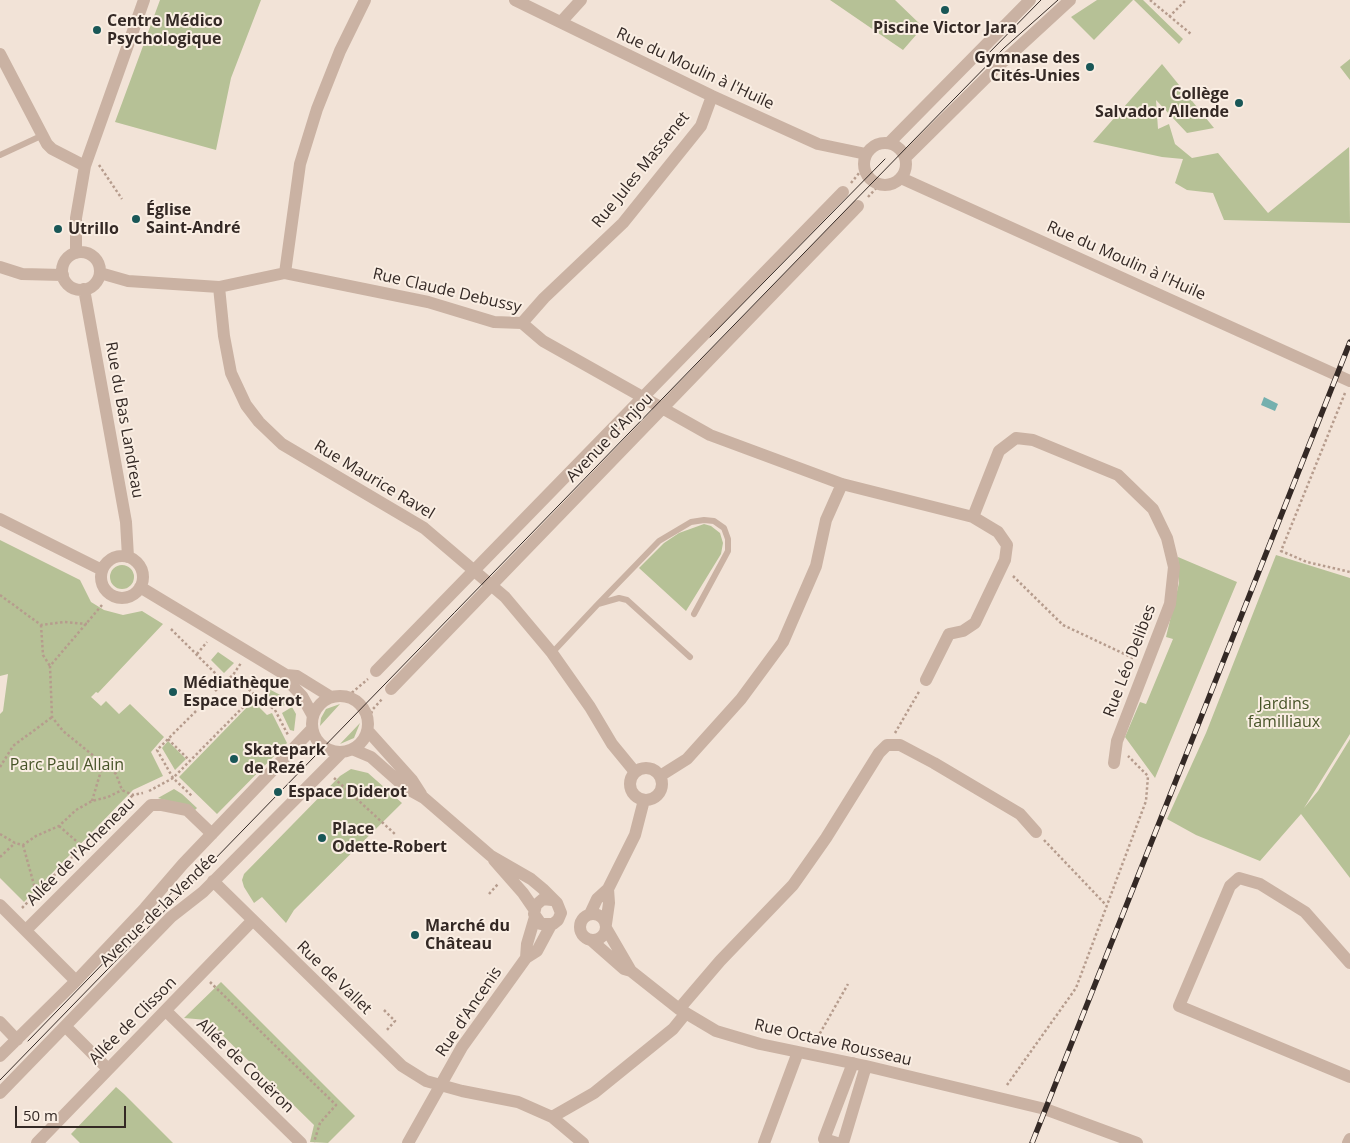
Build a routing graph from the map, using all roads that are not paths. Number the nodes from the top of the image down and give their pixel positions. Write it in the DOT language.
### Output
graph roads {
  1 [pos="144,0"];
  2 [pos="365,0"];
  3 [pos="515,0"];
  4 [pos="581,0"];
  5 [pos="1030,0"];
  6 [pos="1070,0"];
  7 [pos="560,22"];
  8 [pos="0,54"];
  9 [pos="712,96"];
  10 [pos="41,136"];
  11 [pos="889,143"];
  12 [pos="0,155"];
  13 [pos="905,158"];
  14 [pos="865,161"];
  15 [pos="85,166"];
  16 [pos="901,178"];
  17 [pos="847,188"];
  18 [pos="862,202"];
  19 [pos="76,253"];
  20 [pos="0,267"];
  21 [pos="100,273"];
  22 [pos="285,273"];
  23 [pos="63,275"];
  24 [pos="219,287"];
  25 [pos="84,289"];
  26 [pos="522,323"];
  27 [pos="1348,386"];
  28 [pos="642,397"];
  29 [pos="663,406"];
  30 [pos="842,484"];
  31 [pos="973,517"];
  32 [pos="0,519"];
  33 [pos="128,556"];
  34 [pos="102,570"];
  35 [pos="475,570"];
  36 [pos="491,584"];
  37 [pos="140,587"];
  38 [pos="598,604"];
  39 [pos="694,614"];
  40 [pos="552,653"];
  41 [pos="690,657"];
  42 [pos="376,671"];
  43 [pos="286,675"];
  44 [pos="926,680"];
  45 [pos="391,689"];
  46 [pos="331,697"];
  47 [pos="312,716"];
  48 [pos="368,725"];
  49 [pos="312,729"];
  50 [pos="347,751"];
  51 [pos="1114,763"];
  52 [pos="635,772"];
  53 [pos="660,776"];
  54 [pos="424,798"];
  55 [pos="644,800"];
  56 [pos="1036,832"];
  57 [pos="212,834"];
  58 [pos="491,856"];
  59 [pos="213,881"];
  60 [pos="608,889"];
  61 [pos="556,904"];
  62 [pos="0,905"];
  63 [pos="535,913"];
  64 [pos="588,915"];
  65 [pos="252,921"];
  66 [pos="553,924"];
  67 [pos="606,926"];
  68 [pos="26,930"];
  69 [pos="580,930"];
  70 [pos="590,940"];
  71 [pos="526,958"];
  72 [pos="1350,963"];
  73 [pos="631,971"];
  74 [pos="76,981"];
  75 [pos="682,1011"];
  76 [pos="166,1012"];
  77 [pos="0,1022"];
  78 [pos="66,1027"];
  79 [pos="17,1040"];
  80 [pos="798,1052"];
  81 [pos="0,1056"];
  82 [pos="853,1063"];
  83 [pos="866,1066"];
  84 [pos="108,1069"];
  85 [pos="1350,1077"];
  86 [pos="441,1086"];
  87 [pos="0,1093"];
  88 [pos="552,1117"];
  89 [pos="1350,1139"];
  90 [pos="37,1143"];
  91 [pos="301,1143"];
  92 [pos="408,1143"];
  93 [pos="583,1143"];
  94 [pos="764,1143"];
  95 [pos="837,1143"];
  96 [pos="843,1143"];
  97 [pos="1137,1143"];
  98 [pos="1348,1143"];
  1 -- 15 [label="street"];
  2 -- 22 [label="street"];
  3 -- 7 [label="street, Rue du Moulin à l'Huile"];
  4 -- 7 [label="street"];
  5 -- 11 [label="street"];
  6 -- 13 [label="street"];
  7 -- 9 [label="street, Rue du Moulin à l'Huile"];
  8 -- 10 [label="street"];
  9 -- 14 [label="street, Rue du Moulin à l'Huile"];
  9 -- 26 [label="street, Rue Jules Massenet"];
  10 -- 12 [label="lane"];
  10 -- 15 [label="street"];
  11 -- 13 [label="street"];
  11 -- 14 [label="street"];
  13 -- 16 [label="street"];
  14 -- 16 [label="street"];
  15 -- 19 [label="street"];
  16 -- 27 [label="street, Rue du Moulin à l'Huile"];
  17 -- 28 [label="street, Avenue d'Anjou"];
  18 -- 29 [label="street, Avenue d'Anjou"];
  19 -- 21 [label="street"];
  19 -- 23 [label="street"];
  20 -- 23 [label="street"];
  21 -- 24 [label="street, Rue Claude Debussy"];
  21 -- 25 [label="street"];
  22 -- 24 [label="street, Rue Claude Debussy"];
  22 -- 26 [label="street, Rue Claude Debussy"];
  23 -- 25 [label="street"];
  24 -- 35 [label="street, Rue Maurice Ravel"];
  25 -- 33 [label="street, Rue du Bas Landreau"];
  26 -- 28 [label="street, Rue Claude Debussy"];
  28 -- 29 [label="street, Rue Claude Debussy"];
  28 -- 35 [label="street, Avenue d'Anjou"];
  29 -- 30 [label="street, Rue Claude Debussy"];
  29 -- 36 [label="street, Avenue d'Anjou"];
  30 -- 31 [label="street"];
  30 -- 53 [label="street"];
  31 -- 44 [label="street"];
  31 -- 51 [label="street, Rue Léo Delibes"];
  32 -- 34 [label="street"];
  33 -- 34 [label="street"];
  33 -- 37 [label="street"];
  34 -- 37 [label="street"];
  35 -- 36 [label="street, Rue Maurice Ravel"];
  35 -- 42 [label="street, Avenue d'Anjou"];
  36 -- 40 [label="street, Rue Maurice Ravel"];
  36 -- 45 [label="street, Avenue d'Anjou"];
  37 -- 43 [label="street"];
  38 -- 39 [label="lane"];
  38 -- 40 [label="lane"];
  38 -- 41 [label="lane"];
  40 -- 52 [label="street, Rue Maurice Ravel"];
  43 -- 46 [label="street"];
  43 -- 47 [label="street"];
  46 -- 47 [label="street"];
  46 -- 48 [label="street"];
  47 -- 49 [label="street"];
  48 -- 50 [label="street"];
  48 -- 54 [label="street"];
  49 -- 50 [label="street"];
  49 -- 57 [label="street, Avenue de la Vendée"];
  50 -- 54 [label="street"];
  50 -- 59 [label="street, Avenue de la Vendée"];
  52 -- 53 [label="street"];
  52 -- 55 [label="street"];
  53 -- 55 [label="street"];
  54 -- 58 [label="street"];
  55 -- 60 [label="street"];
  56 -- 75 [label="street"];
  57 -- 68 [label="street, Allée de l'Acheneau"];
  57 -- 74 [label="street, Avenue de la Vendée"];
  58 -- 61 [label="street"];
  58 -- 63 [label="street"];
  59 -- 65 [label="street, Rue de Vallet"];
  59 -- 78 [label="street, Avenue de la Vendée"];
  60 -- 64 [label="street"];
  60 -- 67 [label="street"];
  61 -- 63 [label="street"];
  61 -- 64 [label="street"];
  61 -- 66 [label="street"];
  62 -- 68 [label="street"];
  63 -- 66 [label="street"];
  63 -- 71 [label="street, Rue d'Ancenis"];
  64 -- 67 [label="street"];
  64 -- 69 [label="street"];
  65 -- 76 [label="street, Allée de Clisson"];
  65 -- 86 [label="street, Rue de Vallet"];
  66 -- 69 [label="street"];
  66 -- 71 [label="street, Rue d'Ancenis"];
  67 -- 70 [label="street"];
  67 -- 73 [label="street, Rue Octave Rousseau"];
  68 -- 74 [label="street"];
  69 -- 70 [label="street"];
  70 -- 73 [label="street, Rue Octave Rousseau"];
  71 -- 86 [label="street, Rue d'Ancenis"];
  72 -- 85 [label="street"];
  73 -- 75 [label="street, Rue Octave Rousseau"];
  74 -- 79 [label="street, Avenue de la Vendée"];
  75 -- 80 [label="street, Rue Octave Rousseau"];
  75 -- 88 [label="street"];
  76 -- 84 [label="street, Allée de Clisson"];
  76 -- 91 [label="street, Allée de Couëron"];
  77 -- 79 [label="street"];
  78 -- 84 [label="street"];
  78 -- 87 [label="street, Avenue de la Vendée"];
  79 -- 81 [label="street, Avenue de la Vendée"];
  80 -- 82 [label="street, Rue Octave Rousseau"];
  80 -- 94 [label="street"];
  82 -- 83 [label="street, Rue Octave Rousseau"];
  82 -- 95 [label="street"];
  83 -- 96 [label="street"];
  83 -- 97 [label="street, Rue Octave Rousseau"];
  84 -- 90 [label="street, Allée de Clisson"];
  86 -- 88 [label="street, Rue de Vallet"];
  86 -- 92 [label="street, Rue d'Ancenis"];
  88 -- 93 [label="street, Rue de Vallet"];
  89 -- 98 [label="street"];
}
